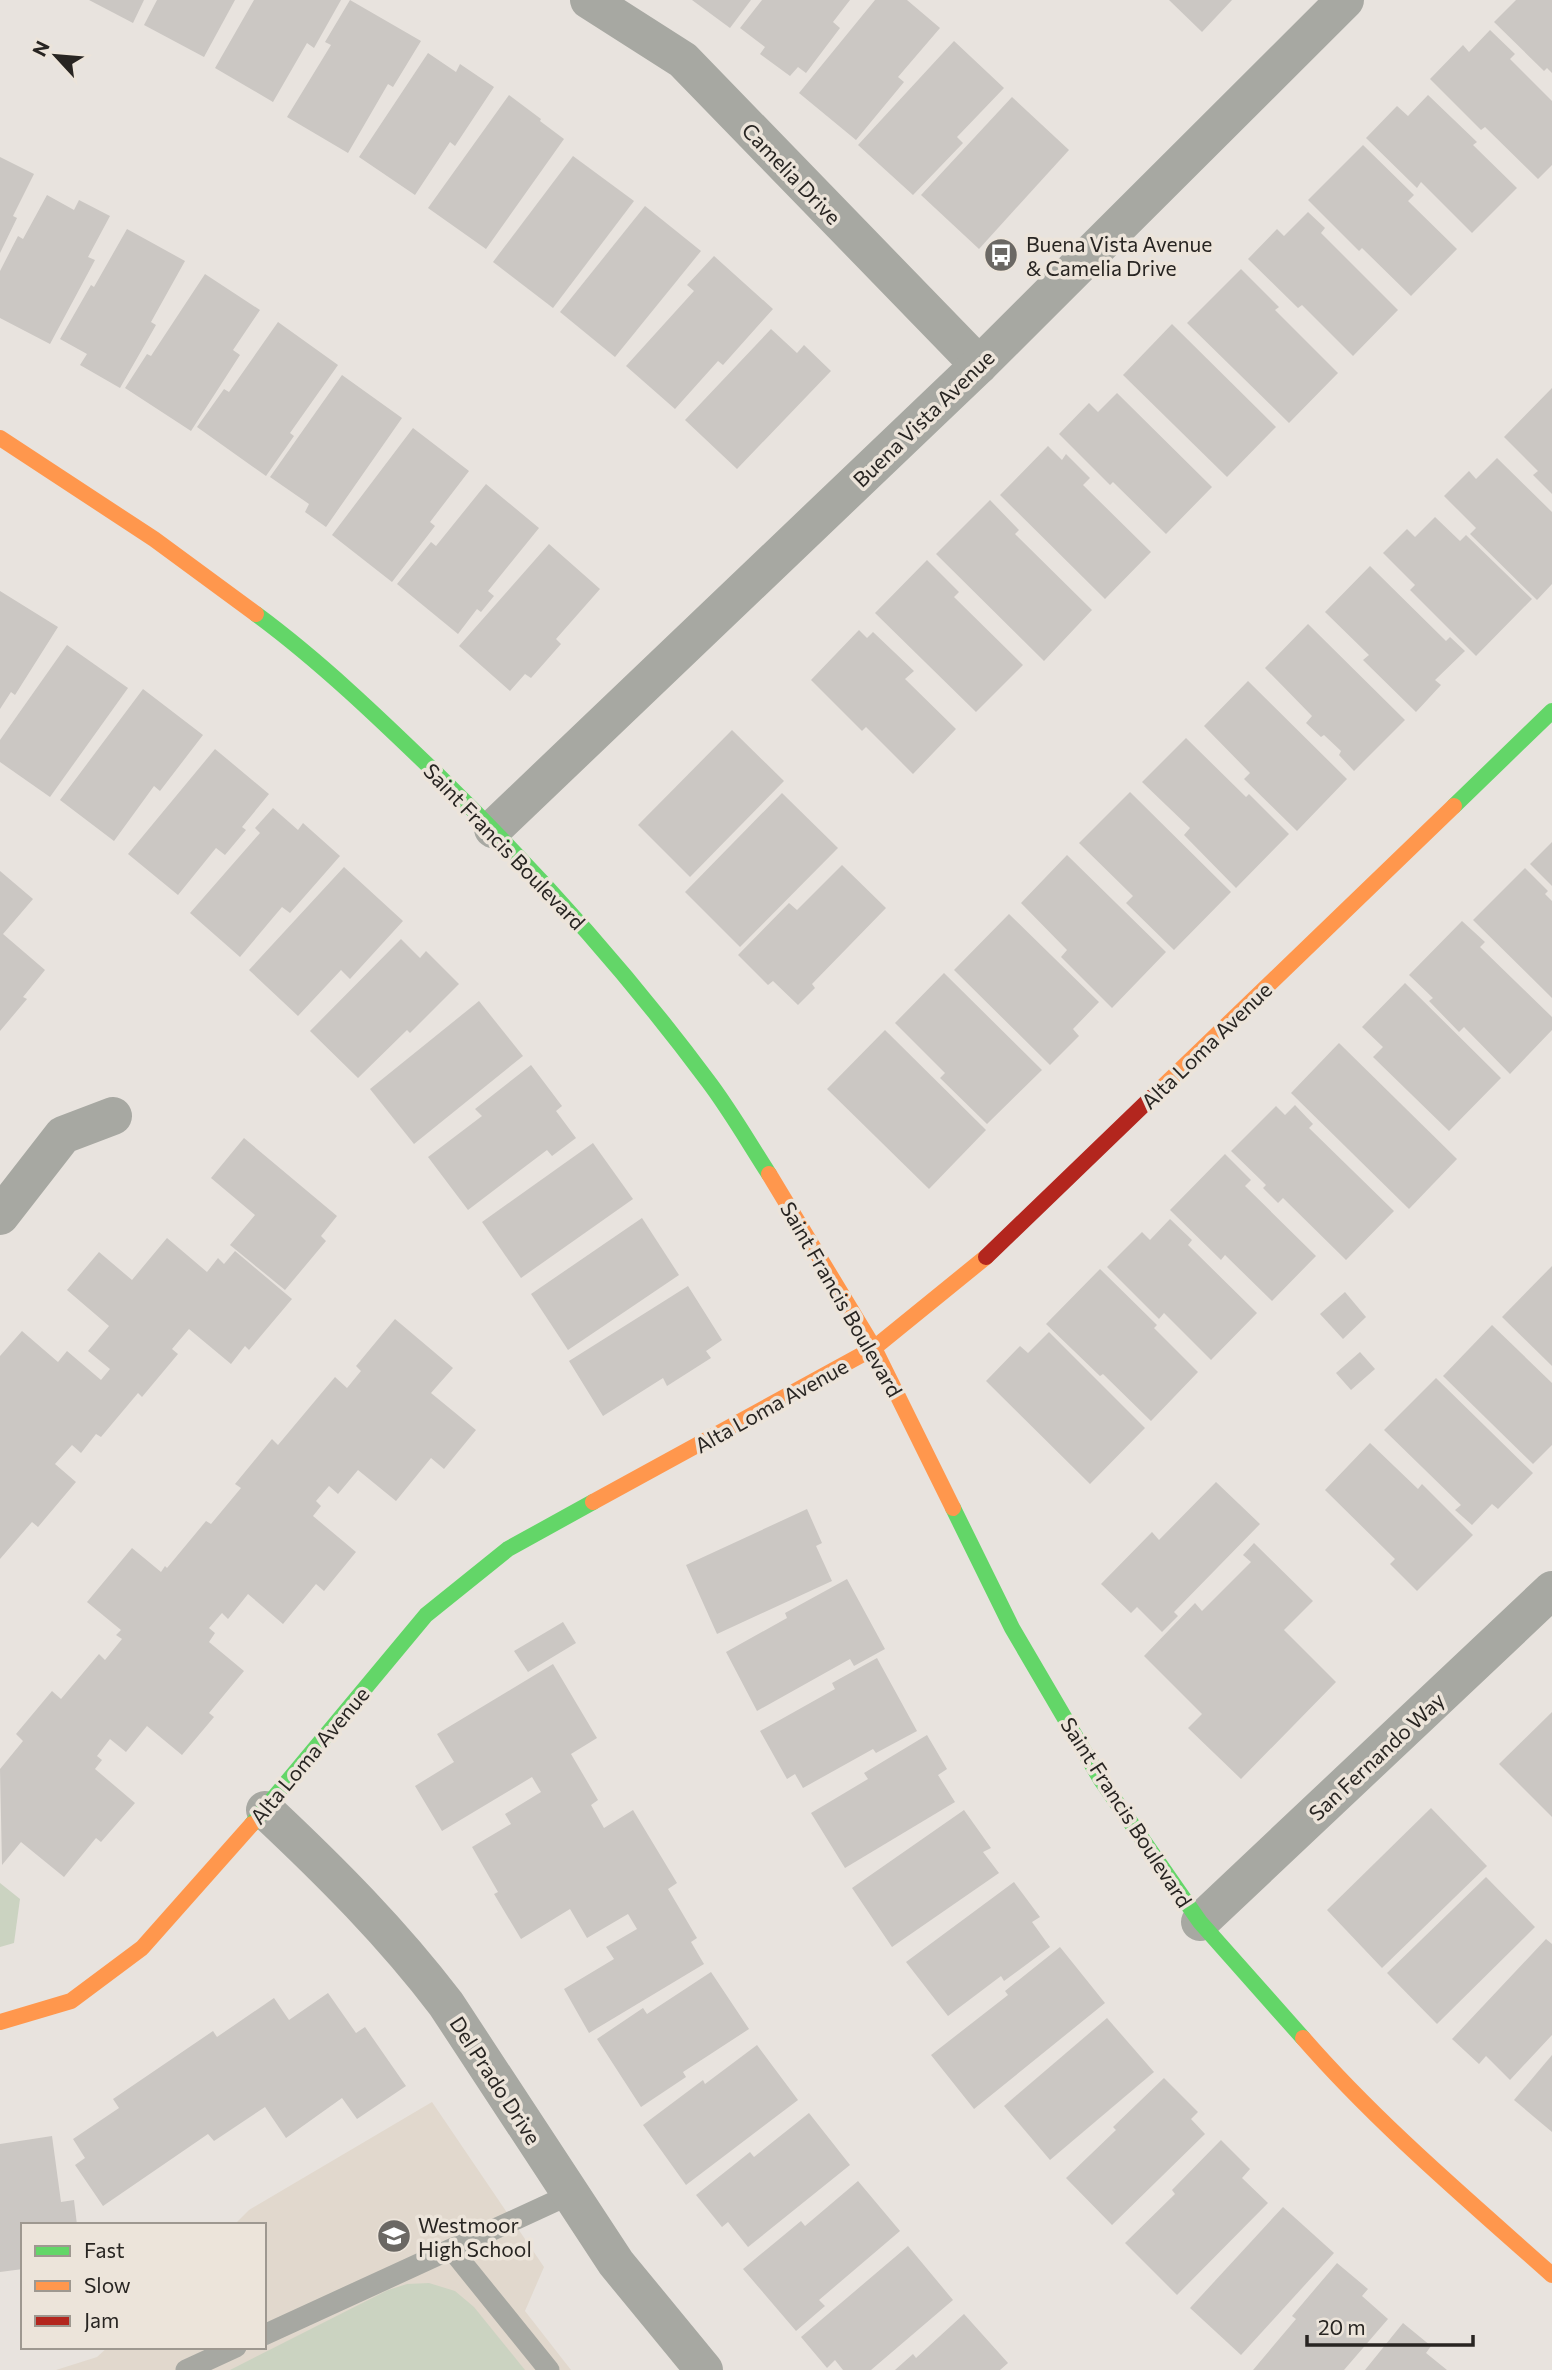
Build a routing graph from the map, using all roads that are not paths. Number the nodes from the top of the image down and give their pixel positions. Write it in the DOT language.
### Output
graph roads {
  1 [pos="589,0"];
  2 [pos="1346,0"];
  3 [pos="979,365"];
  4 [pos="0,438"];
  5 [pos="1552,711"];
  6 [pos="493,829"];
  7 [pos="113,1116"];
  8 [pos="0,1216"];
  9 [pos="874,1348"];
  10 [pos="1552,1590"];
  11 [pos="265,1810"];
  12 [pos="1200,1922"];
  13 [pos="0,2022"];
  14 [pos="571,2194"];
  15 [pos="452,2250"];
  16 [pos="1552,2275"];
  17 [pos="266,2333"];
  18 [pos="232,2349"];
  19 [pos="186,2370"];
  20 [pos="549,2370"];
  21 [pos="704,2370"];
  1 -- 3 [label="street, Camelia Drive"];
  2 -- 3 [label="street, Buena Vista Avenue"];
  3 -- 6 [label="street, Buena Vista Avenue"];
  4 -- 6 [label="street, Saint Francis Boulevard"];
  5 -- 9 [label="street, Alta Loma Avenue"];
  6 -- 9 [label="street, Saint Francis Boulevard"];
  7 -- 8 [label="street"];
  9 -- 11 [label="street, Alta Loma Avenue"];
  9 -- 12 [label="street, Saint Francis Boulevard"];
  10 -- 12 [label="street, San Fernando Way"];
  11 -- 13 [label="street, Alta Loma Avenue"];
  11 -- 14 [label="street, Del Prado Drive"];
  12 -- 16 [label="street, Saint Francis Boulevard"];
  14 -- 15 [label="lane"];
  14 -- 21 [label="street, Del Prado Drive"];
  15 -- 17 [label="lane"];
  15 -- 20 [label="lane"];
  18 -- 19 [label="lane"];
}
